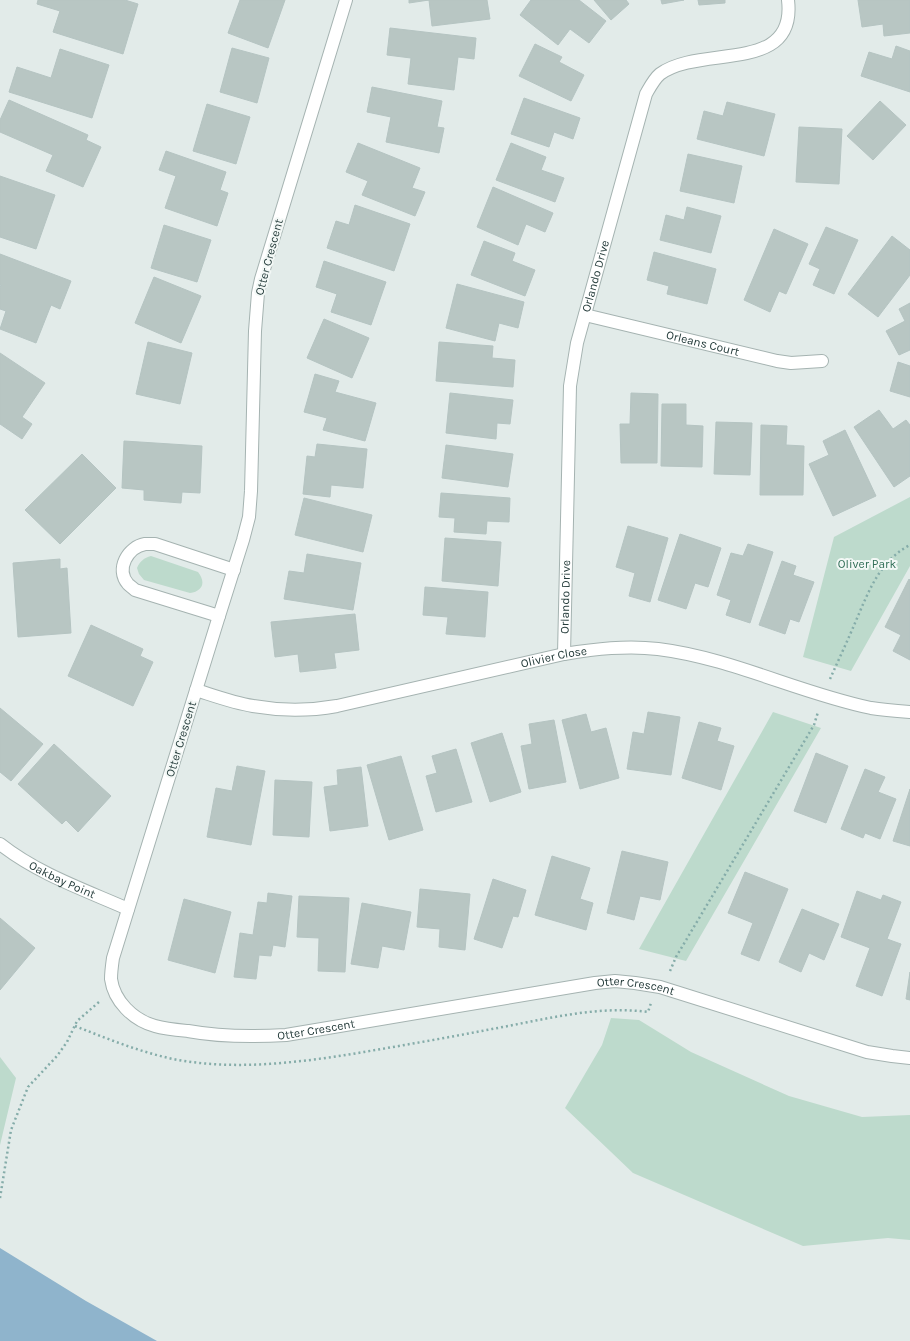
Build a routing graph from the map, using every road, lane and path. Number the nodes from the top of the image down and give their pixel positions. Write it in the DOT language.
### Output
graph roads {
  1 [pos="346,0"];
  2 [pos="788,0"];
  3 [pos="584,315"];
  4 [pos="822,361"];
  5 [pos="910,545"];
  6 [pos="234,570"];
  7 [pos="219,616"];
  8 [pos="564,654"];
  9 [pos="830,681"];
  10 [pos="196,690"];
  11 [pos="819,710"];
  12 [pos="910,712"];
  13 [pos="0,844"];
  14 [pos="128,909"];
  15 [pos="669,973"];
  16 [pos="100,1002"];
  17 [pos="910,1058"];
  18 [pos="0,1198"];
  1 -- 6 [label="street, Otter Crescent"];
  2 -- 3 [label="street, Orlando Drive"];
  3 -- 4 [label="street, Orleans Court"];
  3 -- 8 [label="street, Orlando Drive"];
  5 -- 9 [label="path"];
  6 -- 7 [label="street, Otter Crescent"];
  6 -- 7 [label="street"];
  7 -- 10 [label="street, Otter Crescent"];
  8 -- 10 [label="street, Olivier Close"];
  8 -- 12 [label="street, Olivier Close"];
  10 -- 14 [label="street, Otter Crescent"];
  11 -- 15 [label="path"];
  13 -- 14 [label="street, Oakbay Point"];
  14 -- 17 [label="street, Otter Crescent"];
  16 -- 18 [label="path"];
}
